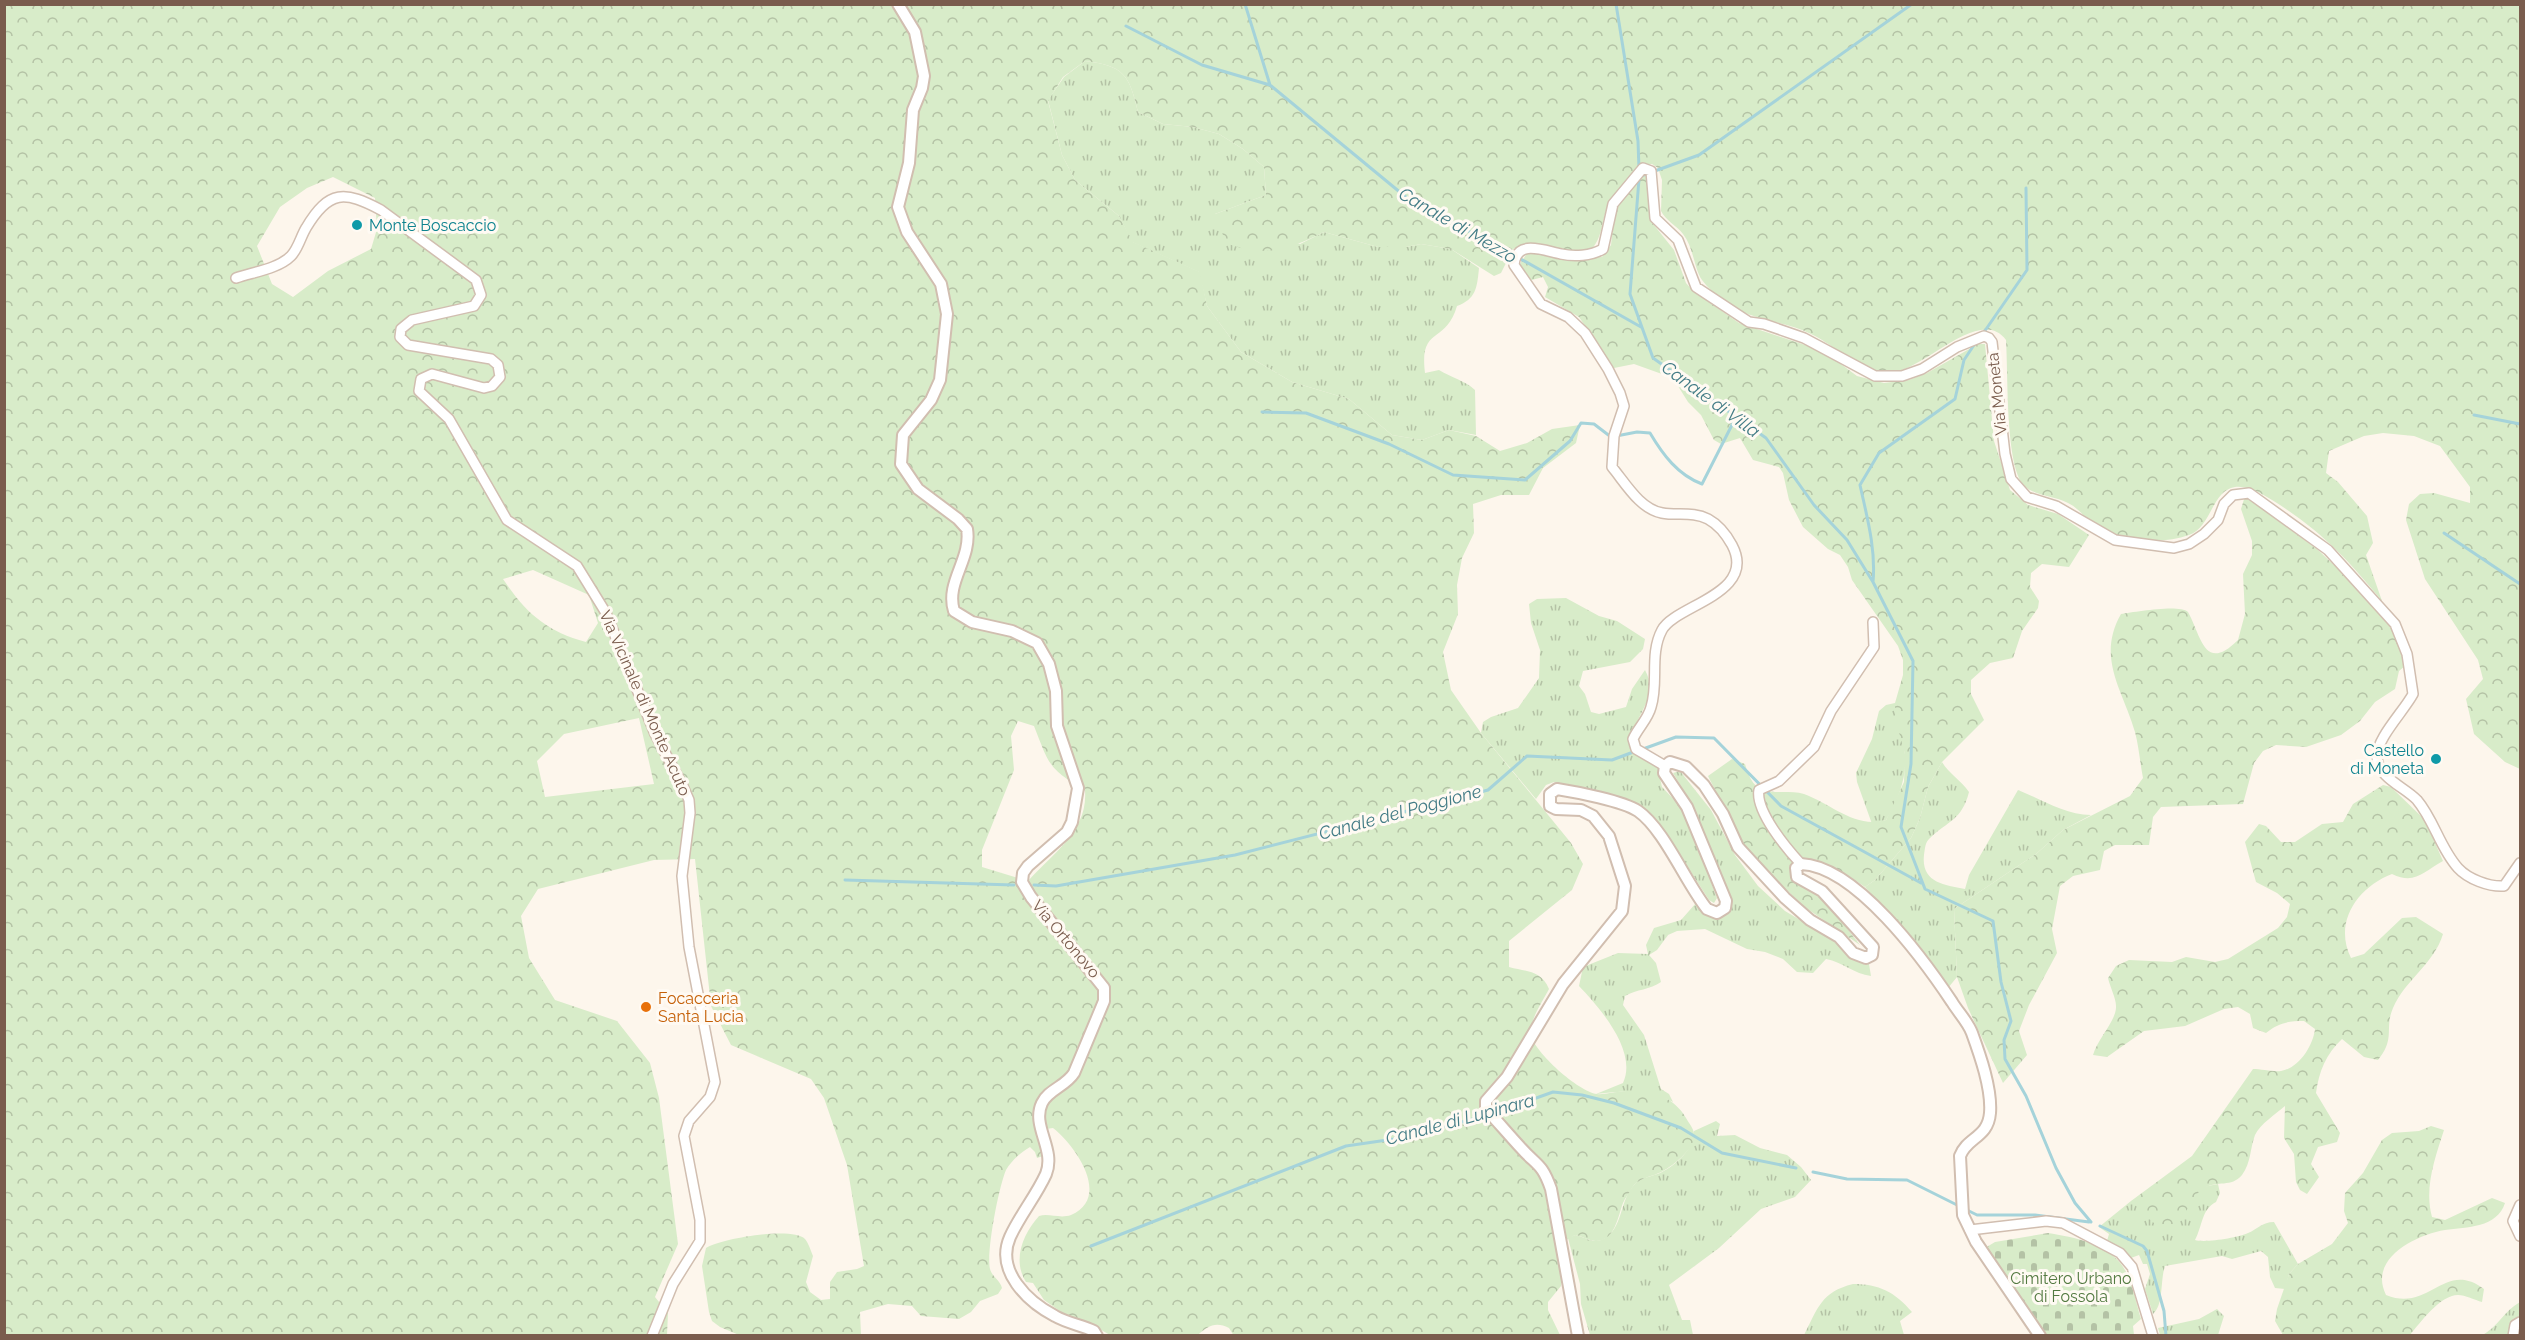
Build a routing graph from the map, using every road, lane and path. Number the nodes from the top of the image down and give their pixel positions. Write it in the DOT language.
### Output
graph roads {
  1 [pos="898,4"];
  2 [pos="236,278"];
  3 [pos="1873,622"];
  4 [pos="1665,766"];
  5 [pos="2520,863"];
  6 [pos="1801,864"];
  7 [pos="2520,1205"];
  8 [pos="1970,1230"];
  9 [pos="2520,1236"];
  10 [pos="2520,1322"];
  11 [pos="652,1335"];
  12 [pos="1097,1335"];
  13 [pos="1578,1335"];
  14 [pos="2040,1335"];
  15 [pos="2153,1335"];
  16 [pos="2513,1335"];
  1 -- 12 [label="street, Via Ortonovo"];
  2 -- 11 [label="street, Via Vicinale di Monte Acuto"];
  3 -- 6 [label="street"];
  4 -- 5 [label="street, Via Moneta"];
  4 -- 6 [label="street"];
  4 -- 13 [label="street"];
  6 -- 8 [label="street"];
  7 -- 9 [label="street"];
  8 -- 14 [label="street"];
  8 -- 15 [label="street"];
  10 -- 16 [label="street"];
}
